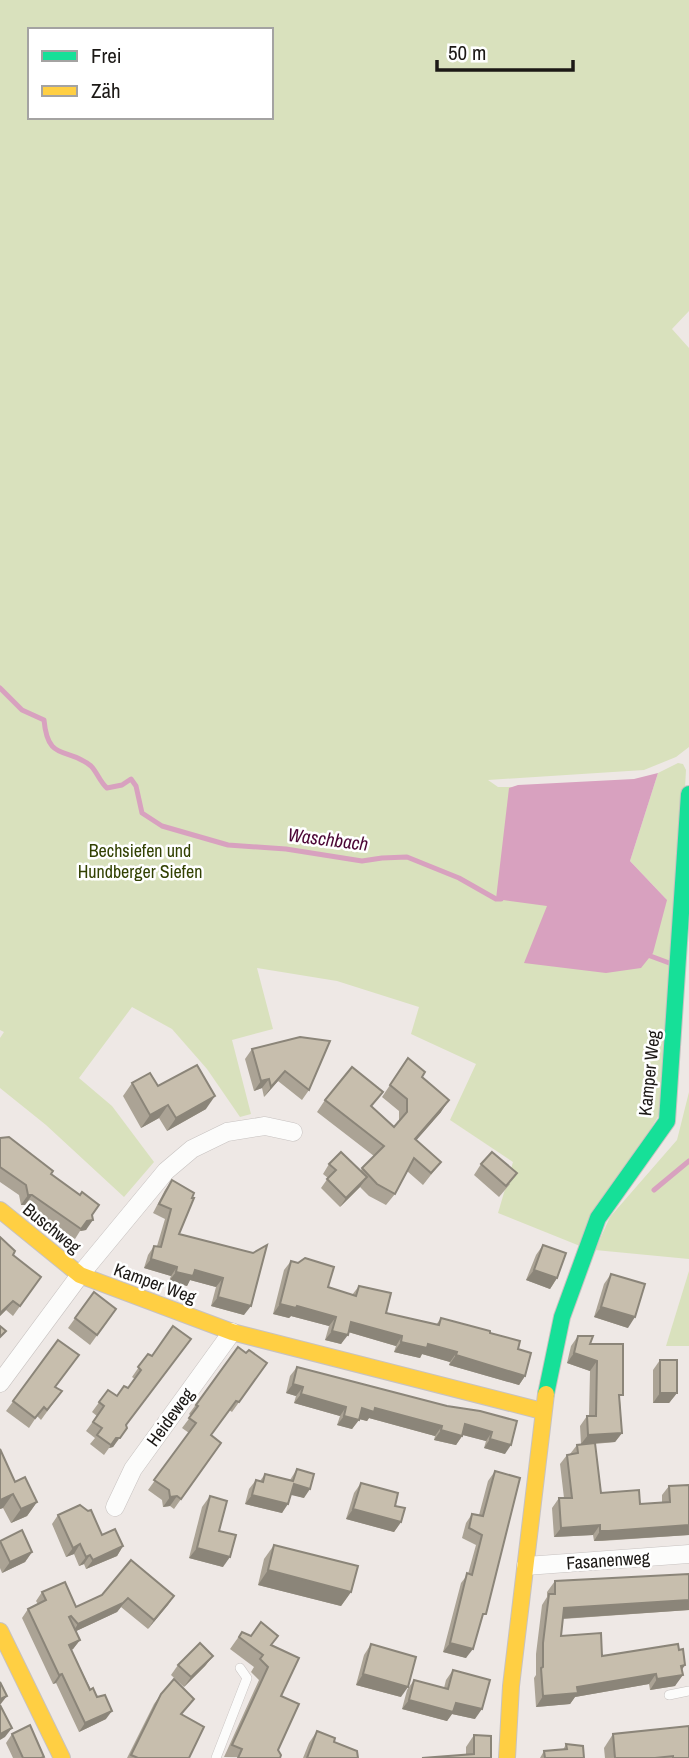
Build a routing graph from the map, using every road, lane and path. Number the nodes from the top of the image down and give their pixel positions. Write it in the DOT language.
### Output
graph roads {
  1 [pos="689,794"];
  2 [pos="293,1132"];
  3 [pos="0,1210"];
  4 [pos="80,1275"];
  5 [pos="232,1332"];
  6 [pos="0,1383"];
  7 [pos="542,1411"];
  8 [pos="115,1507"];
  9 [pos="689,1554"];
  10 [pos="526,1566"];
  11 [pos="0,1631"];
  12 [pos="240,1668"];
  13 [pos="689,1691"];
  14 [pos="669,1695"];
  15 [pos="62,1758"];
  16 [pos="216,1758"];
  17 [pos="507,1758"];
  1 -- 7 [label="street, Kamper Weg"];
  2 -- 4 [label="street"];
  3 -- 4 [label="street, Buschweg"];
  4 -- 5 [label="street, Kamper Weg"];
  4 -- 6 [label="street"];
  5 -- 7 [label="street, Kamper Weg"];
  5 -- 8 [label="street, Heideweg"];
  7 -- 10 [label="street, Kamper Weg"];
  9 -- 10 [label="street, Fasanenweg"];
  10 -- 17 [label="street, Kamper Weg"];
  11 -- 15 [label="street"];
  12 -- 16 [label="lane"];
  13 -- 14 [label="lane"];
}
